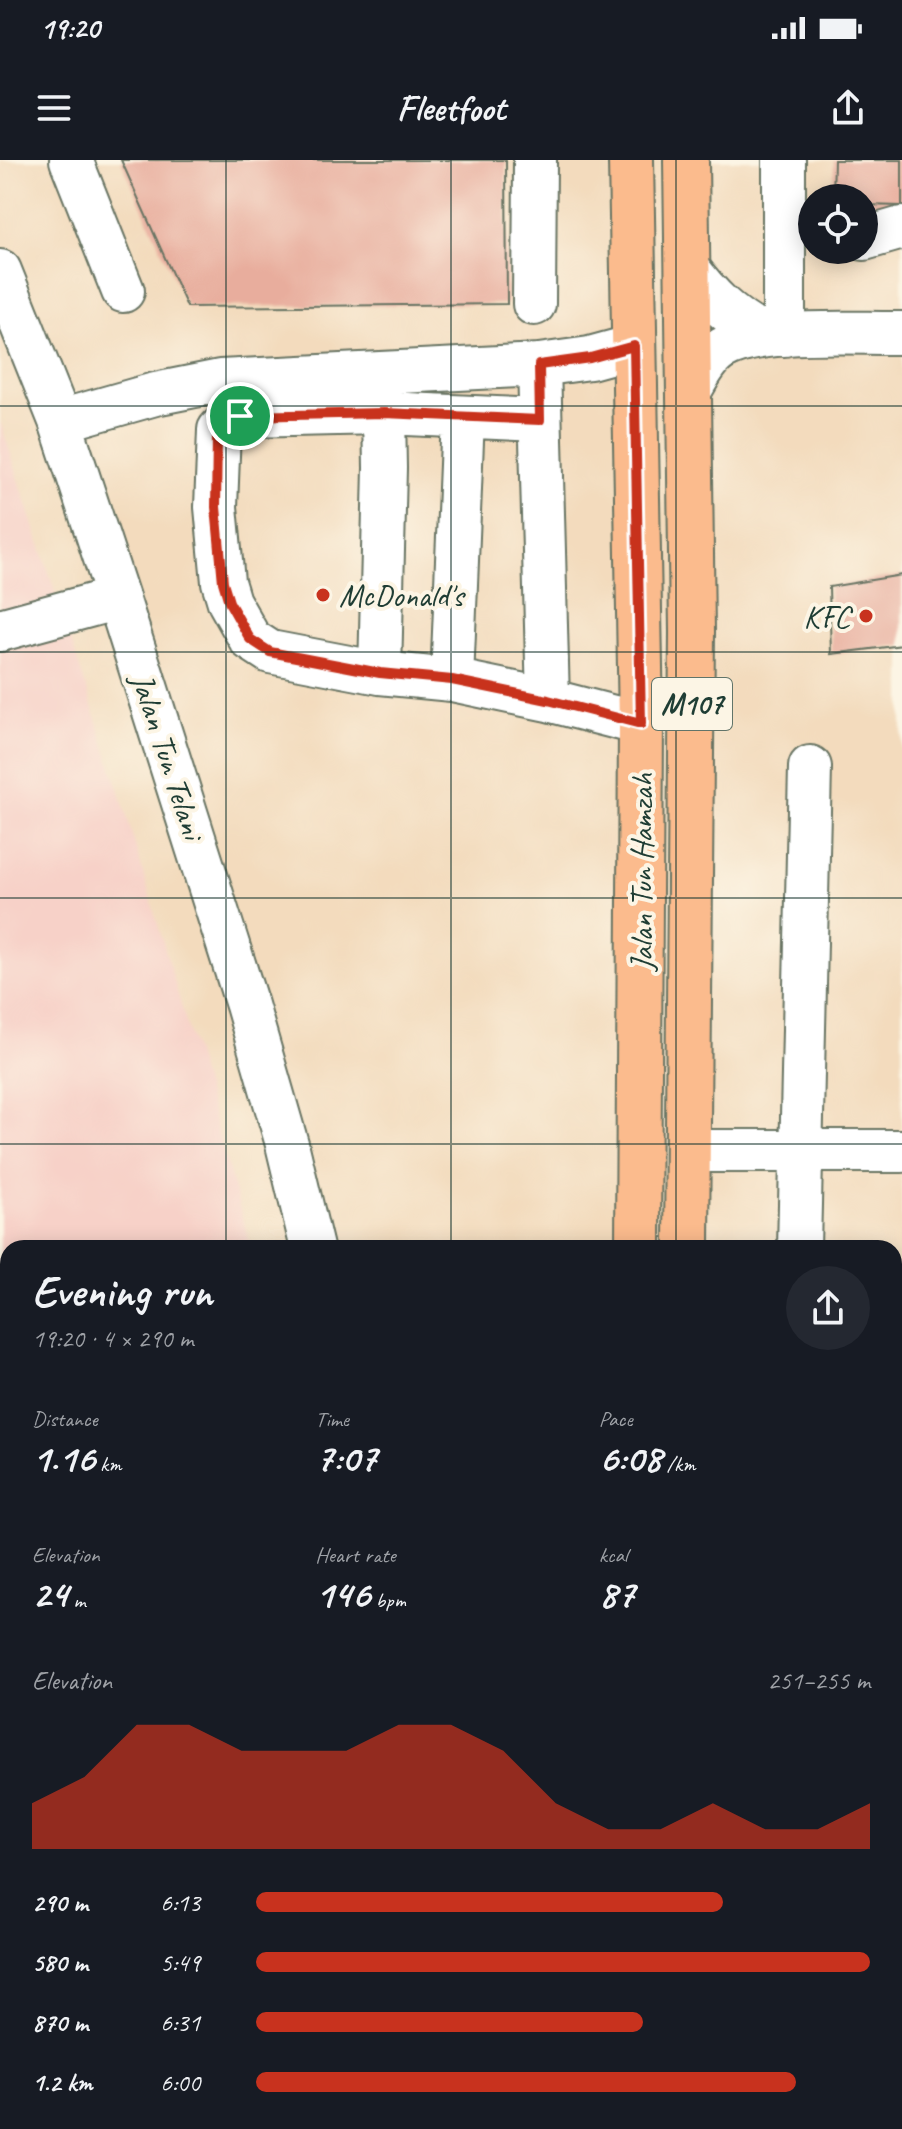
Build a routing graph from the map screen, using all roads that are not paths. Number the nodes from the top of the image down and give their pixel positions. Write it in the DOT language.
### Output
graph roads {
  1 [pos="71,160"];
  2 [pos="535,160"];
  3 [pos="631,160"];
  4 [pos="686,160"];
  5 [pos="784,160"];
  6 [pos="902,228"];
  7 [pos="878,235"];
  8 [pos="798,247"];
  9 [pos="687,267"];
  10 [pos="0,271"];
  11 [pos="123,291"];
  12 [pos="534,304"];
  13 [pos="902,333"];
  14 [pos="773,335"];
  15 [pos="634,346"];
  16 [pos="539,365"];
  17 [pos="690,391"];
  18 [pos="384,413"];
  19 [pos="463,417"];
  20 [pos="540,420"];
  21 [pos="60,421"];
  22 [pos="118,598"];
  23 [pos="0,630"];
  24 [pos="380,673"];
  25 [pos="452,680"];
  26 [pos="548,700"];
  27 [pos="641,724"];
  28 [pos="810,767"];
  29 [pos="801,1149"];
  30 [pos="688,1151"];
  31 [pos="902,1151"];
  32 [pos="310,1240"];
  33 [pos="638,1240"];
  34 [pos="687,1240"];
  35 [pos="799,1240"];
  1 -- 11 [label="street"];
  2 -- 12 [label="street"];
  3 -- 15 [label="main road, Jalan Tun Hamzah / M107"];
  4 -- 9 [label="main road, Jalan Tun Hamzah / M107"];
  5 -- 8 [label="street"];
  6 -- 7 [label="street"];
  8 -- 14 [label="street"];
  9 -- 14 [label="street"];
  9 -- 17 [label="main road, Jalan Tun Hamzah / M107"];
  10 -- 21 [label="street, Jalan Tun Telani"];
  13 -- 14 [label="street"];
  14 -- 17 [label="street"];
  15 -- 16 [label="street"];
  15 -- 27 [label="main road, Jalan Tun Hamzah / M107"];
  16 -- 20 [label="street"];
  16 -- 21 [label="street"];
  17 -- 30 [label="main road, Jalan Tun Hamzah / M107"];
  18 -- 19 [label="street"];
  18 -- 24 [label="street"];
  18 -- 24 [label="street"];
  19 -- 20 [label="street"];
  19 -- 25 [label="street"];
  20 -- 26 [label="street"];
  21 -- 22 [label="street, Jalan Tun Telani"];
  22 -- 23 [label="street"];
  22 -- 32 [label="street, Jalan Tun Telani"];
  24 -- 25 [label="street"];
  25 -- 26 [label="street"];
  26 -- 27 [label="street"];
  27 -- 33 [label="main road, Jalan Tun Hamzah / M107"];
  28 -- 29 [label="street"];
  29 -- 30 [label="street"];
  29 -- 31 [label="street"];
  29 -- 35 [label="street"];
  30 -- 34 [label="main road, Jalan Tun Hamzah / M107"];
}
